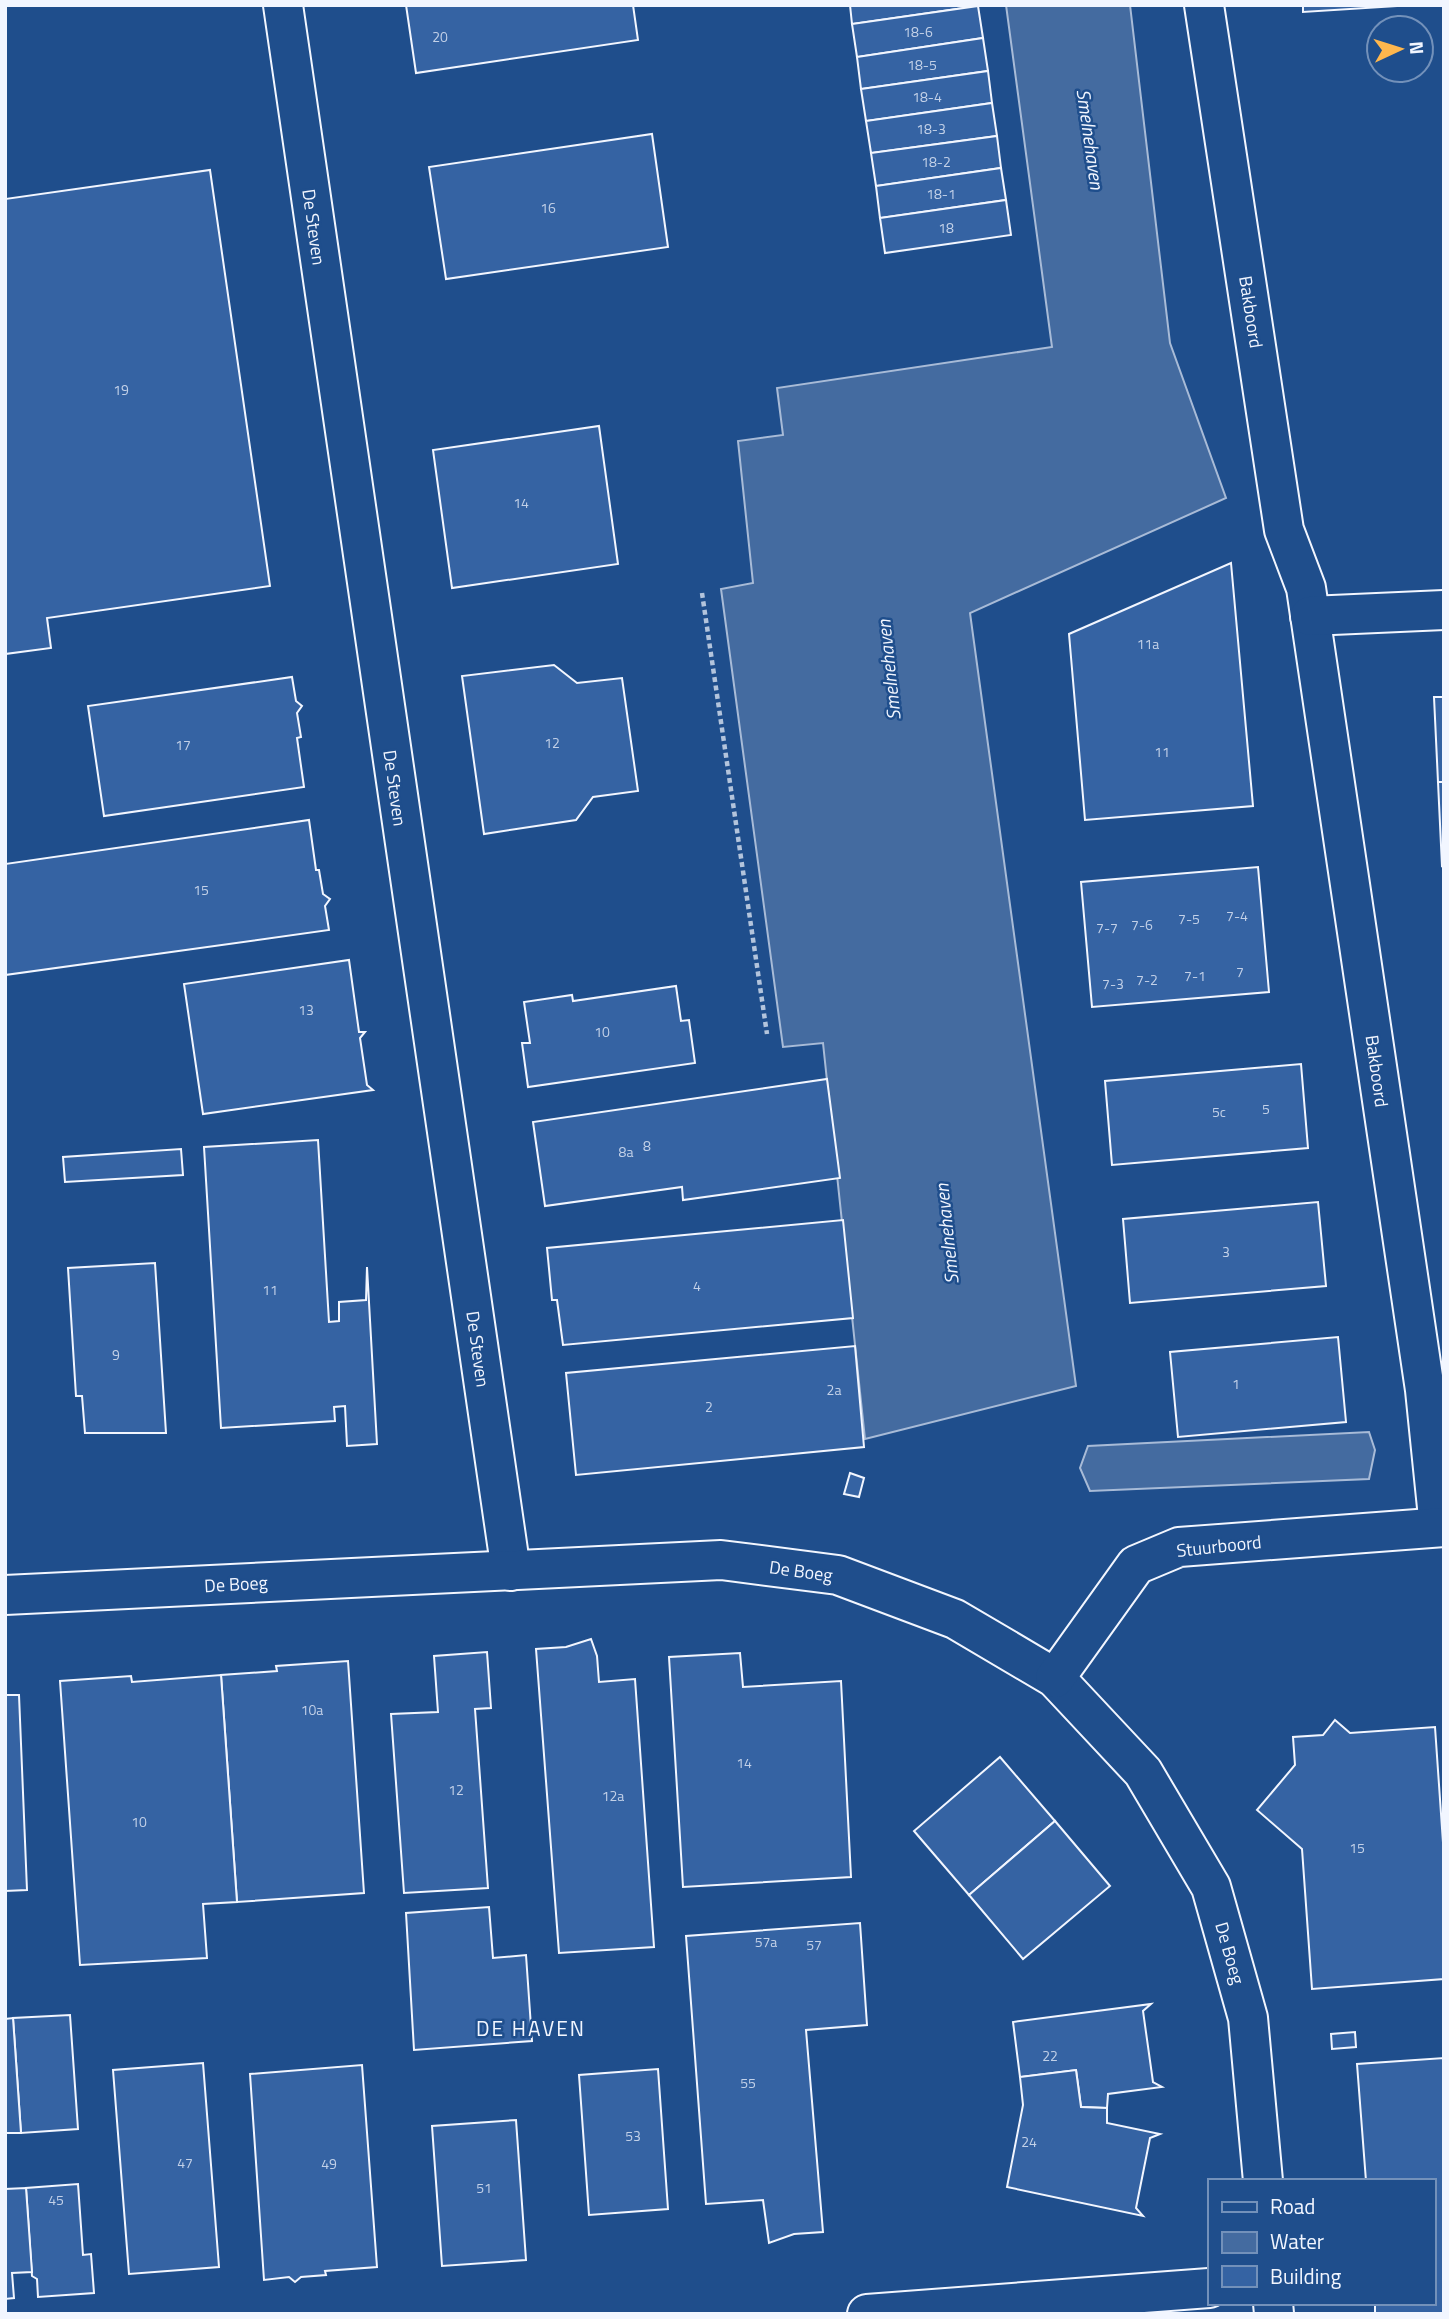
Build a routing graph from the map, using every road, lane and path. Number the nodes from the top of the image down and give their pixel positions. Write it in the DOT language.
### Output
graph roads {
  1 [pos="283,5"];
  2 [pos="1204,5"];
  3 [pos="702,593"];
  4 [pos="1444,610"];
  5 [pos="1310,616"];
  6 [pos="767,1034"];
  7 [pos="1442,1527"];
  8 [pos="511,1571"];
  9 [pos="5,1595"];
  10 [pos="1055,1678"];
  11 [pos="1263,2179"];
  12 [pos="1208,2288"];
  13 [pos="867,2314"];
  1 -- 8 [label="street, De Steven"];
  2 -- 5 [label="street, Bakboord"];
  3 -- 6 [label="path"];
  4 -- 5 [label="street"];
  5 -- 7 [label="street, Bakboord"];
  7 -- 10 [label="street, Stuurboord"];
  8 -- 9 [label="street, De Boeg"];
  8 -- 10 [label="street, De Boeg"];
  10 -- 11 [label="street, De Boeg"];
  12 -- 13 [label="street"];
}
